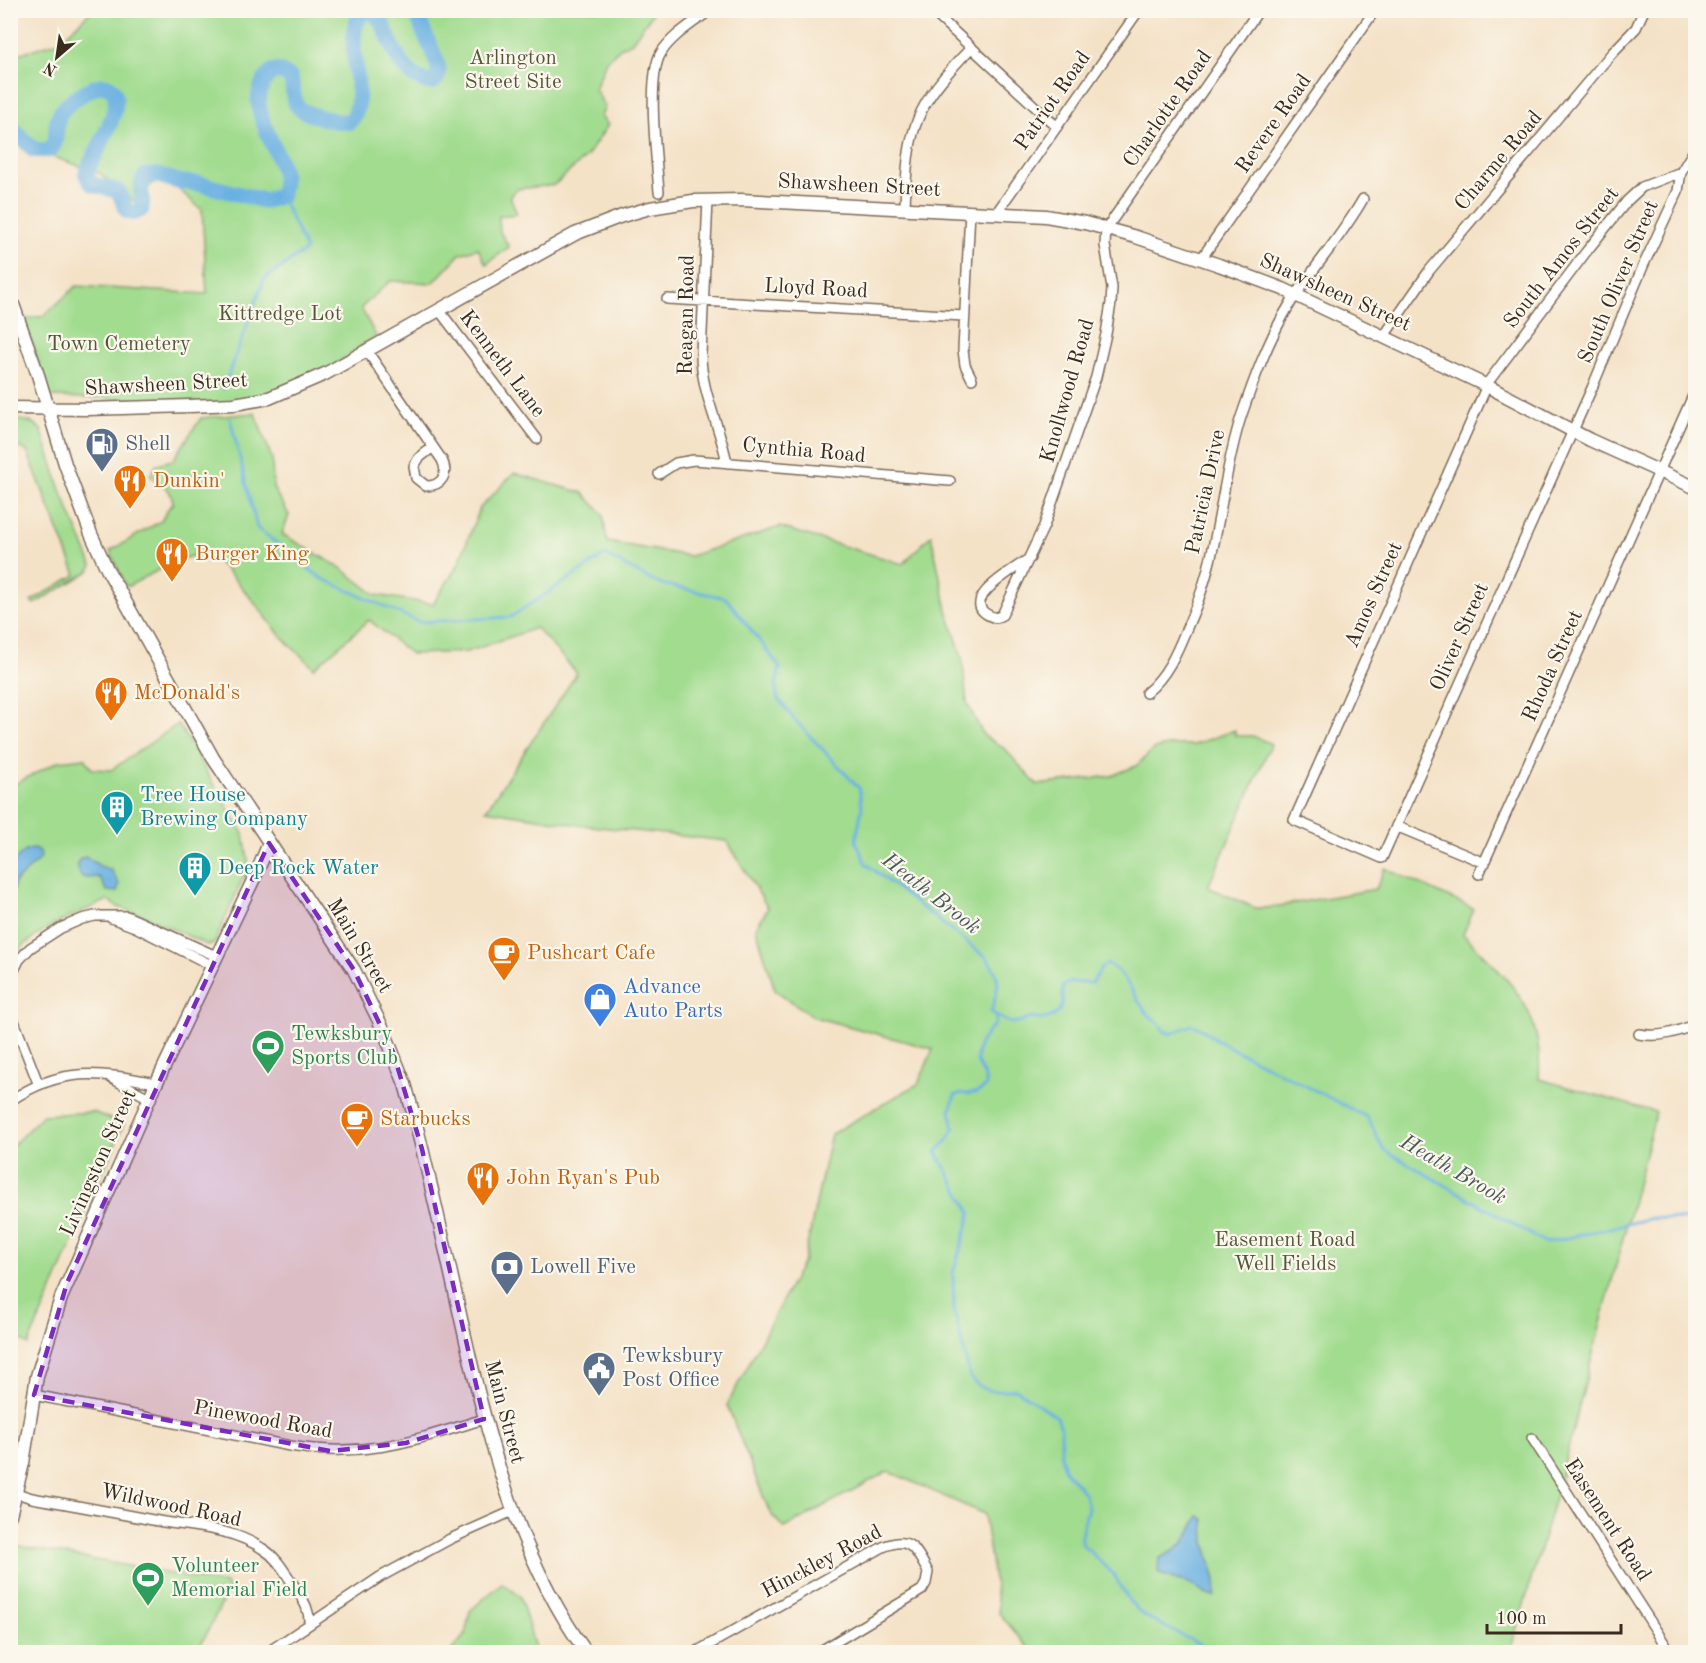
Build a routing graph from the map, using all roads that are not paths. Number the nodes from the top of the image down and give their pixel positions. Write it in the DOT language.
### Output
graph roads {
  1 [pos="710,10"];
  2 [pos="931,10"];
  3 [pos="1139,10"];
  4 [pos="1258,10"];
  5 [pos="1375,10"];
  6 [pos="1644,10"];
  7 [pos="971,48"];
  8 [pos="1057,127"];
  9 [pos="1695,147"];
  10 [pos="1681,172"];
  11 [pos="659,192"];
  12 [pos="1363,199"];
  13 [pos="708,200"];
  14 [pos="905,207"];
  15 [pos="970,211"];
  16 [pos="997,212"];
  17 [pos="1106,229"];
  18 [pos="1202,259"];
  19 [pos="1297,294"];
  20 [pos="10,296"];
  21 [pos="667,299"];
  22 [pos="703,301"];
  23 [pos="439,310"];
  24 [pos="964,316"];
  25 [pos="1383,336"];
  26 [pos="367,351"];
  27 [pos="972,379"];
  28 [pos="1487,386"];
  29 [pos="1695,389"];
  30 [pos="10,408"];
  31 [pos="48,408"];
  32 [pos="1572,431"];
  33 [pos="537,439"];
  34 [pos="433,447"];
  35 [pos="727,463"];
  36 [pos="1658,472"];
  37 [pos="659,474"];
  38 [pos="950,481"];
  39 [pos="1695,488"];
  40 [pos="1030,558"];
  41 [pos="1146,693"];
  42 [pos="1396,826"];
  43 [pos="269,843"];
  44 [pos="1382,858"];
  45 [pos="1485,863"];
  46 [pos="1479,874"];
  47 [pos="214,961"];
  48 [pos="10,978"];
  49 [pos="11,1013"];
  50 [pos="1695,1024"];
  51 [pos="1639,1034"];
  52 [pos="109,1077"];
  53 [pos="38,1083"];
  54 [pos="156,1083"];
  55 [pos="149,1098"];
  56 [pos="10,1101"];
  57 [pos="34,1395"];
  58 [pos="484,1419"];
  59 [pos="1532,1438"];
  60 [pos="16,1492"];
  61 [pos="513,1511"];
  62 [pos="10,1515"];
  63 [pos="309,1624"];
  64 [pos="268,1653"];
  65 [pos="586,1653"];
  66 [pos="696,1653"];
  67 [pos="819,1653"];
  68 [pos="1670,1653"];
  1 -- 11 [label="street"];
  2 -- 7 [label="street"];
  3 -- 8 [label="street, Patriot Road"];
  4 -- 17 [label="street, Charlotte Road"];
  5 -- 18 [label="street, Revere Road"];
  6 -- 25 [label="street, Charme Road"];
  7 -- 8 [label="street"];
  7 -- 14 [label="street"];
  8 -- 16 [label="street, Patriot Road"];
  9 -- 10 [label="street, South Oliver Street"];
  10 -- 28 [label="street, South Amos Street"];
  10 -- 32 [label="street, South Oliver Street"];
  12 -- 19 [label="street, Patricia Drive"];
  13 -- 14 [label="main road, Shawsheen Street"];
  13 -- 22 [label="street, Reagan Road"];
  13 -- 23 [label="main road, Shawsheen Street"];
  14 -- 15 [label="main road, Shawsheen Street"];
  15 -- 16 [label="main road, Shawsheen Street"];
  15 -- 24 [label="street"];
  16 -- 17 [label="main road, Shawsheen Street"];
  17 -- 18 [label="main road, Shawsheen Street"];
  17 -- 40 [label="street, Knollwood Road"];
  18 -- 19 [label="main road, Shawsheen Street"];
  19 -- 25 [label="main road, Shawsheen Street"];
  19 -- 41 [label="street, Patricia Drive"];
  20 -- 31 [label="main road, Main Street"];
  21 -- 22 [label="street, Lloyd Road"];
  22 -- 24 [label="street, Lloyd Road"];
  22 -- 35 [label="street, Reagan Road"];
  23 -- 26 [label="main road, Shawsheen Street"];
  23 -- 33 [label="street, Kenneth Lane"];
  24 -- 27 [label="street"];
  25 -- 28 [label="main road, Shawsheen Street"];
  26 -- 31 [label="main road, Shawsheen Street"];
  26 -- 34 [label="street"];
  28 -- 32 [label="main road, Shawsheen Street"];
  28 -- 44 [label="street, Amos Street"];
  29 -- 36 [label="street, Rhoda Street"];
  30 -- 31 [label="main road, Shawsheen Street"];
  31 -- 43 [label="main road, Main Street"];
  32 -- 36 [label="main road, Shawsheen Street"];
  32 -- 42 [label="street, Oliver Street"];
  35 -- 37 [label="street, Cynthia Road"];
  35 -- 38 [label="street, Cynthia Road"];
  36 -- 39 [label="main road, Shawsheen Street"];
  36 -- 45 [label="street, Rhoda Street"];
  40 -- 40 [label="street, Knollwood Road"];
  42 -- 44 [label="street, Oliver Street"];
  42 -- 45 [label="street"];
  43 -- 47 [label="main road, Livingston Street"];
  43 -- 58 [label="main road, Main Street"];
  45 -- 46 [label="street, Rhoda Street"];
  47 -- 48 [label="street"];
  47 -- 54 [label="main road, Livingston Street"];
  49 -- 53 [label="street"];
  50 -- 51 [label="street"];
  52 -- 53 [label="street"];
  52 -- 54 [label="street"];
  52 -- 55 [label="street"];
  53 -- 56 [label="street"];
  54 -- 55 [label="main road, Livingston Street"];
  55 -- 57 [label="main road, Livingston Street"];
  57 -- 58 [label="street, Pinewood Road"];
  57 -- 60 [label="main road, Livingston Street"];
  58 -- 61 [label="main road, Main Street"];
  59 -- 68 [label="street, Easement Road"];
  60 -- 62 [label="main road, Livingston Street"];
  60 -- 63 [label="street, Wildwood Road"];
  61 -- 63 [label="street"];
  61 -- 65 [label="main road, Main Street"];
  63 -- 64 [label="street"];
  66 -- 67 [label="street, Hinckley Road"];
}
